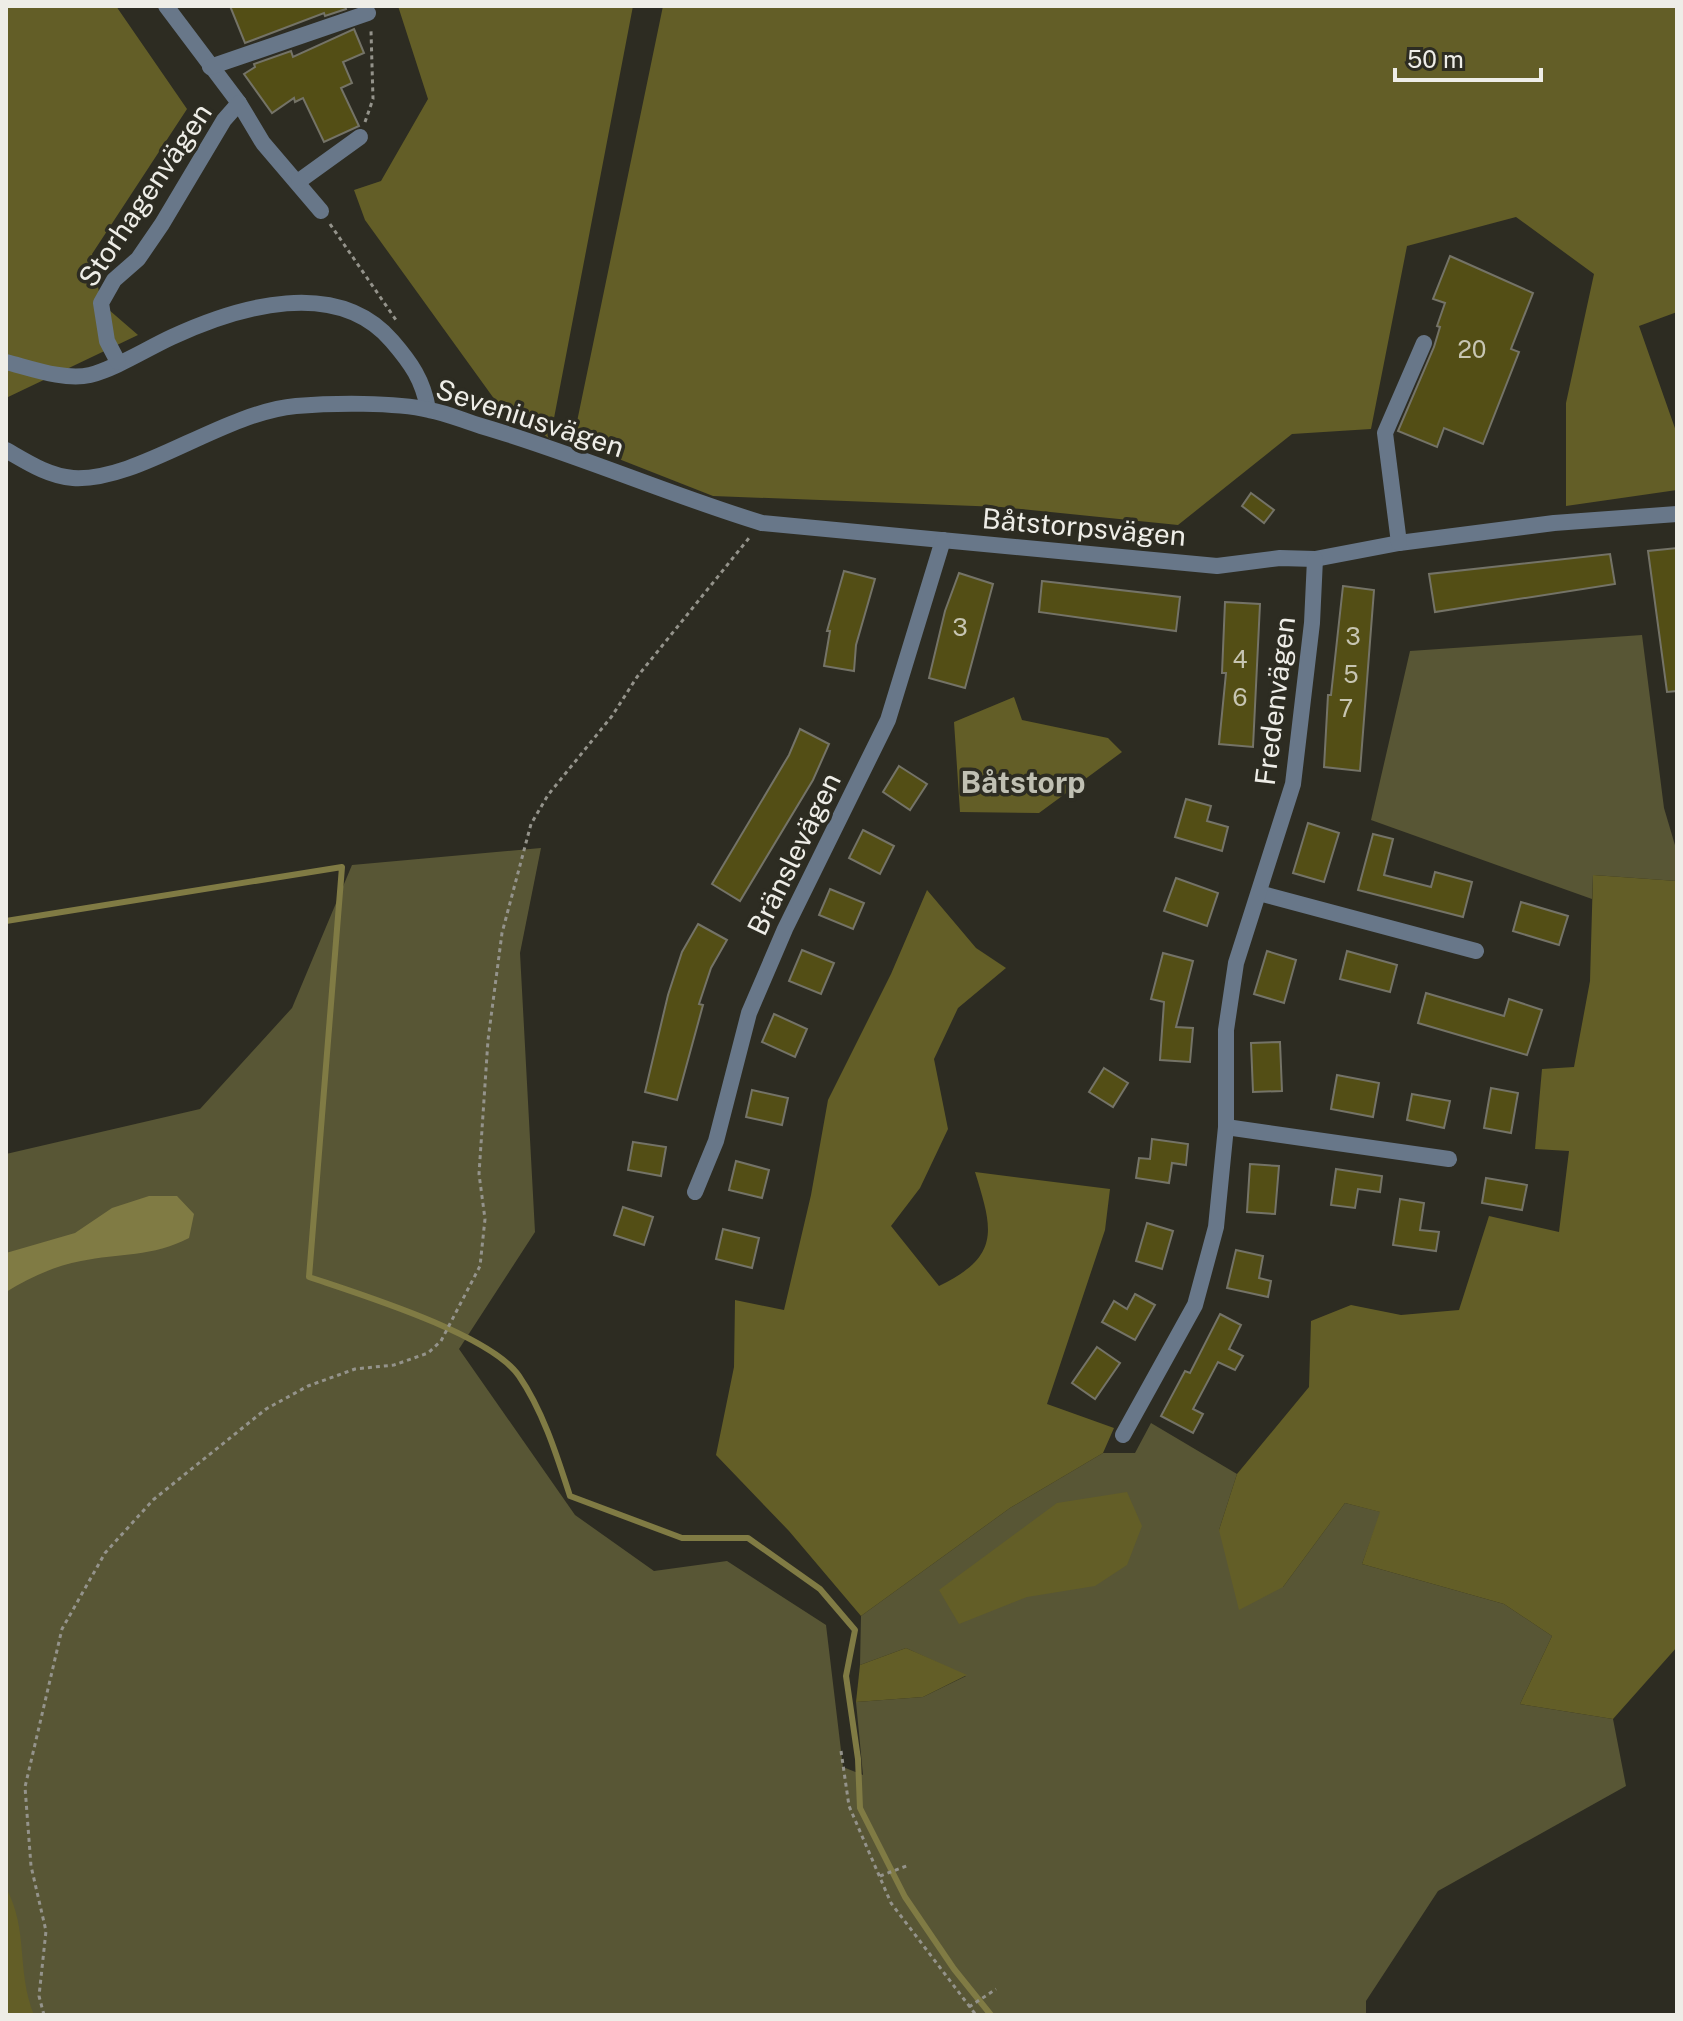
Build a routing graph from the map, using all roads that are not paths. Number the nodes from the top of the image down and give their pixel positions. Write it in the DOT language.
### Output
graph roads {
  1 [pos="166,6"];
  2 [pos="368,13"];
  3 [pos="210,67"];
  4 [pos="239,103"];
  5 [pos="360,137"];
  6 [pos="299,181"];
  7 [pos="321,211"];
  8 [pos="1424,343"];
  9 [pos="6,362"];
  10 [pos="118,362"];
  11 [pos="428,409"];
  12 [pos="6,450"];
  13 [pos="1677,514"];
  14 [pos="762,523"];
  15 [pos="943,540"];
  16 [pos="1399,543"];
  17 [pos="1315,559"];
  18 [pos="1259,893"];
  19 [pos="1476,951"];
  20 [pos="1226,1127"];
  21 [pos="1449,1159"];
  22 [pos="695,1192"];
  23 [pos="1123,1435"];
  1 -- 3 [label="street, Storhagenvägen"];
  2 -- 3 [label="street"];
  3 -- 4 [label="street, Storhagenvägen"];
  4 -- 6 [label="street, Storhagenvägen"];
  4 -- 10 [label="street, Storhagenvägen"];
  5 -- 6 [label="street"];
  6 -- 7 [label="street, Storhagenvägen"];
  8 -- 16 [label="street"];
  9 -- 10 [label="street"];
  10 -- 11 [label="street"];
  11 -- 12 [label="street, Seveniusvägen"];
  11 -- 14 [label="street, Seveniusvägen"];
  13 -- 16 [label="street, Båtstorpsvägen"];
  14 -- 15 [label="street, Båtstorpsvägen"];
  15 -- 17 [label="street, Båtstorpsvägen"];
  15 -- 22 [label="street, Bränslevägen"];
  16 -- 17 [label="street, Båtstorpsvägen"];
  17 -- 18 [label="street, Fredenvägen"];
  18 -- 19 [label="street"];
  18 -- 20 [label="street, Fredenvägen"];
  20 -- 21 [label="street"];
  20 -- 23 [label="street, Fredenvägen"];
}
